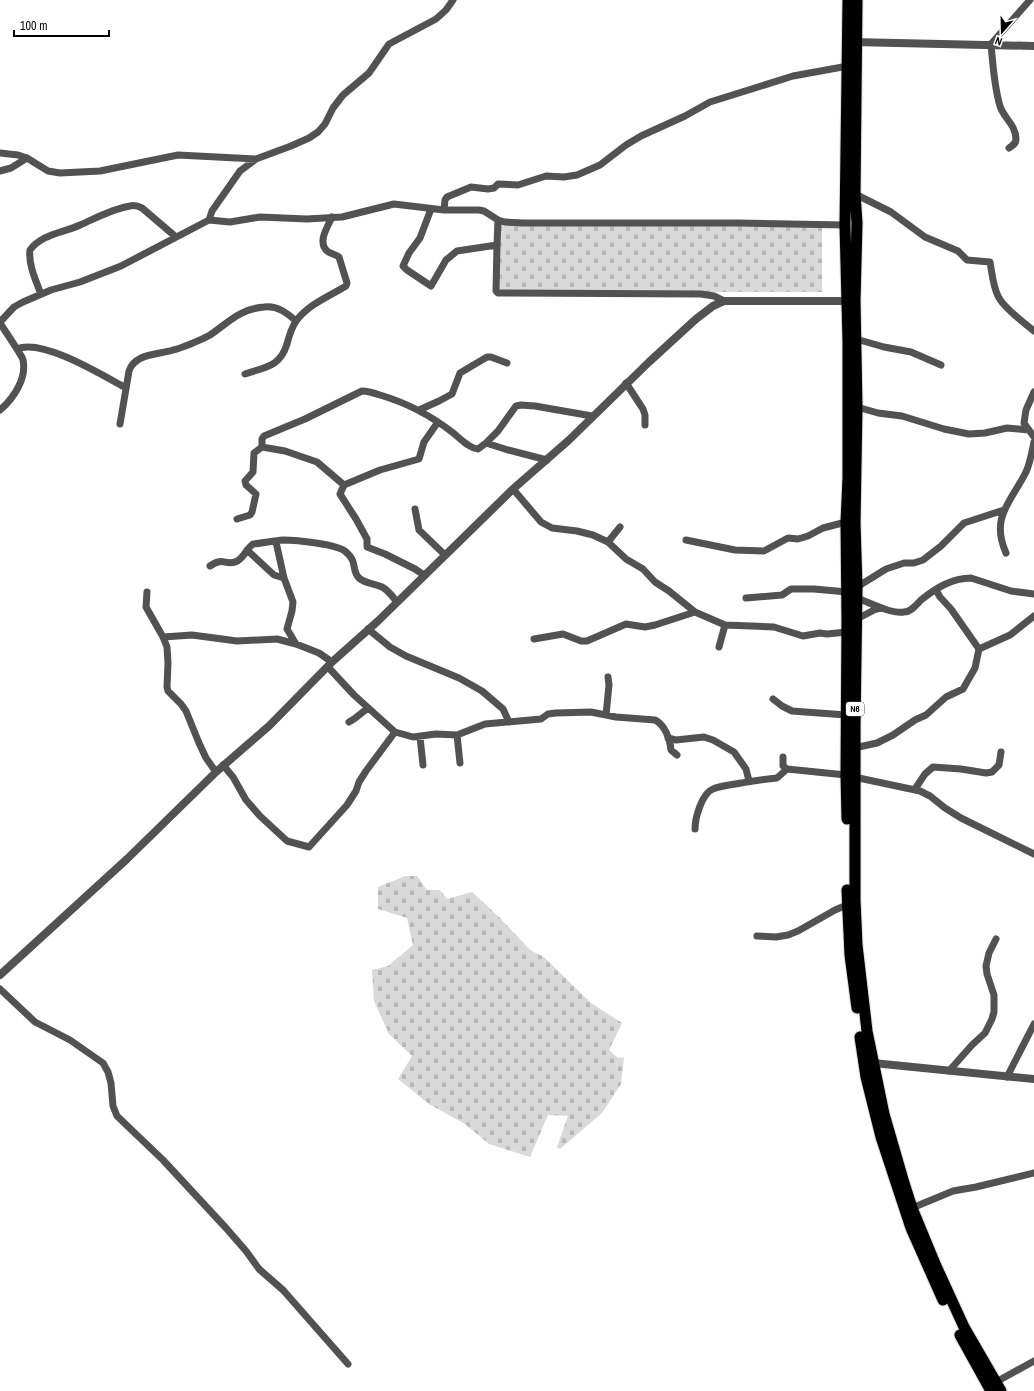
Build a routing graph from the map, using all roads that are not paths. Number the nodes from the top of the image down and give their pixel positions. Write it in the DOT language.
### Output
graph roads {
  1 [pos="453,0"];
  2 [pos="848,0"];
  3 [pos="857,0"];
  4 [pos="1030,0"];
  5 [pos="852,42"];
  6 [pos="991,44"];
  7 [pos="1034,46"];
  8 [pos="848,66"];
  9 [pos="1009,148"];
  10 [pos="0,153"];
  11 [pos="27,158"];
  12 [pos="256,159"];
  13 [pos="0,171"];
  14 [pos="855,194"];
  15 [pos="431,209"];
  16 [pos="444,210"];
  17 [pos="332,217"];
  18 [pos="208,220"];
  19 [pos="498,220"];
  20 [pos="845,225"];
  21 [pos="176,238"];
  22 [pos="497,245"];
  23 [pos="41,294"];
  24 [pos="724,301"];
  25 [pos="851,301"];
  26 [pos="296,321"];
  27 [pos="0,323"];
  28 [pos="1034,331"];
  29 [pos="856,339"];
  30 [pos="17,349"];
  31 [pos="507,364"];
  32 [pos="941,365"];
  33 [pos="245,374"];
  34 [pos="626,384"];
  35 [pos="126,388"];
  36 [pos="1034,392"];
  37 [pos="857,407"];
  38 [pos="0,410"];
  39 [pos="419,410"];
  40 [pos="592,416"];
  41 [pos="438,422"];
  42 [pos="120,424"];
  43 [pos="645,425"];
  44 [pos="1029,430"];
  45 [pos="1034,437"];
  46 [pos="1034,442"];
  47 [pos="486,443"];
  48 [pos="262,447"];
  49 [pos="546,460"];
  50 [pos="344,484"];
  51 [pos="513,489"];
  52 [pos="415,509"];
  53 [pos="1004,510"];
  54 [pos="237,519"];
  55 [pos="846,522"];
  56 [pos="620,527"];
  57 [pos="686,540"];
  58 [pos="276,542"];
  59 [pos="608,542"];
  60 [pos="247,550"];
  61 [pos="1006,553"];
  62 [pos="445,555"];
  63 [pos="210,566"];
  64 [pos="424,575"];
  65 [pos="284,578"];
  66 [pos="936,590"];
  67 [pos="147,592"];
  68 [pos="847,592"];
  69 [pos="857,592"];
  70 [pos="1034,594"];
  71 [pos="746,598"];
  72 [pos="397,602"];
  73 [pos="882,608"];
  74 [pos="695,612"];
  75 [pos="1034,616"];
  76 [pos="857,619"];
  77 [pos="725,625"];
  78 [pos="368,630"];
  79 [pos="847,632"];
  80 [pos="163,636"];
  81 [pos="534,639"];
  82 [pos="296,644"];
  83 [pos="719,647"];
  84 [pos="979,649"];
  85 [pos="330,664"];
  86 [pos="608,677"];
  87 [pos="773,699"];
  88 [pos="368,708"];
  89 [pos="606,715"];
  90 [pos="846,715"];
  91 [pos="349,722"];
  92 [pos="509,722"];
  93 [pos="395,732"];
  94 [pos="457,735"];
  95 [pos="420,737"];
  96 [pos="668,738"];
  97 [pos="854,748"];
  98 [pos="1001,752"];
  99 [pos="678,755"];
  100 [pos="783,757"];
  101 [pos="460,763"];
  102 [pos="223,765"];
  103 [pos="423,765"];
  104 [pos="787,769"];
  105 [pos="216,772"];
  106 [pos="850,776"];
  107 [pos="749,781"];
  108 [pos="915,789"];
  109 [pos="695,829"];
  110 [pos="1034,854"];
  111 [pos="847,905"];
  112 [pos="757,936"];
  113 [pos="996,939"];
  114 [pos="0,975"];
  115 [pos="0,990"];
  116 [pos="1034,1024"];
  117 [pos="873,1063"];
  118 [pos="949,1071"];
  119 [pos="1007,1077"];
  120 [pos="1034,1079"];
  121 [pos="1034,1174"];
  122 [pos="912,1208"];
  123 [pos="1034,1361"];
  124 [pos="348,1364"];
  125 [pos="996,1388"];
  1 -- 12 [label="street"];
  2 -- 5 [label="highway, N6"];
  3 -- 5 [label="highway, N6"];
  4 -- 6 [label="street"];
  5 -- 6 [label="street"];
  5 -- 8 [label="highway, N6"];
  5 -- 14 [label="highway, N6"];
  6 -- 7 [label="street"];
  6 -- 9 [label="street"];
  8 -- 16 [label="street"];
  8 -- 20 [label="highway, N6"];
  10 -- 11 [label="street"];
  11 -- 12 [label="street"];
  11 -- 13 [label="street"];
  12 -- 18 [label="street"];
  14 -- 25 [label="highway, N6"];
  14 -- 28 [label="street"];
  15 -- 16 [label="street"];
  15 -- 17 [label="street"];
  15 -- 22 [label="street"];
  16 -- 19 [label="street"];
  17 -- 18 [label="street"];
  17 -- 26 [label="street"];
  18 -- 21 [label="street"];
  19 -- 20 [label="street"];
  19 -- 22 [label="street"];
  20 -- 25 [label="highway, N6"];
  21 -- 23 [label="street"];
  21 -- 23 [label="street"];
  22 -- 24 [label="street"];
  23 -- 27 [label="street"];
  24 -- 25 [label="street"];
  24 -- 34 [label="street"];
  25 -- 29 [label="highway, N6"];
  25 -- 55 [label="highway, N6"];
  26 -- 33 [label="street"];
  26 -- 35 [label="street"];
  27 -- 30 [label="street"];
  29 -- 32 [label="street"];
  29 -- 37 [label="highway, N6"];
  30 -- 35 [label="street"];
  30 -- 38 [label="street"];
  31 -- 39 [label="street"];
  34 -- 40 [label="street"];
  34 -- 43 [label="street"];
  35 -- 42 [label="street"];
  36 -- 44 [label="street"];
  37 -- 44 [label="street"];
  37 -- 69 [label="highway, N6"];
  39 -- 41 [label="street"];
  39 -- 48 [label="street"];
  40 -- 47 [label="street"];
  40 -- 49 [label="street"];
  41 -- 47 [label="street"];
  41 -- 50 [label="street"];
  44 -- 45 [label="street"];
  46 -- 53 [label="street"];
  47 -- 49 [label="street"];
  48 -- 50 [label="street"];
  48 -- 54 [label="street"];
  49 -- 51 [label="street"];
  50 -- 64 [label="street"];
  51 -- 59 [label="street"];
  51 -- 62 [label="street"];
  52 -- 62 [label="street"];
  53 -- 61 [label="street"];
  53 -- 69 [label="street"];
  55 -- 57 [label="street"];
  55 -- 68 [label="highway, N6"];
  56 -- 59 [label="street"];
  58 -- 60 [label="street"];
  58 -- 65 [label="street"];
  58 -- 72 [label="street"];
  59 -- 74 [label="street"];
  60 -- 63 [label="street"];
  60 -- 65 [label="street"];
  62 -- 64 [label="street"];
  64 -- 72 [label="street"];
  65 -- 82 [label="street"];
  66 -- 70 [label="street"];
  66 -- 73 [label="street"];
  66 -- 84 [label="street"];
  67 -- 80 [label="street"];
  68 -- 71 [label="street"];
  68 -- 79 [label="highway, N6"];
  69 -- 73 [label="street"];
  69 -- 76 [label="highway, N6"];
  72 -- 78 [label="street"];
  73 -- 76 [label="street"];
  74 -- 77 [label="street"];
  74 -- 81 [label="street"];
  75 -- 84 [label="street"];
  76 -- 97 [label="highway, N6"];
  77 -- 79 [label="street"];
  77 -- 83 [label="street"];
  78 -- 85 [label="street"];
  78 -- 92 [label="street"];
  79 -- 90 [label="highway, N6"];
  80 -- 82 [label="street"];
  80 -- 105 [label="street"];
  82 -- 85 [label="street"];
  84 -- 97 [label="street"];
  85 -- 88 [label="street"];
  85 -- 102 [label="street"];
  86 -- 89 [label="street"];
  87 -- 90 [label="street"];
  88 -- 91 [label="street"];
  88 -- 93 [label="street"];
  89 -- 92 [label="street"];
  89 -- 96 [label="street"];
  90 -- 106 [label="highway, N6"];
  92 -- 94 [label="street"];
  93 -- 95 [label="street"];
  93 -- 102 [label="street"];
  94 -- 95 [label="street"];
  94 -- 101 [label="street"];
  95 -- 103 [label="street"];
  96 -- 99 [label="street"];
  96 -- 107 [label="street"];
  97 -- 106 [label="highway, N6"];
  98 -- 108 [label="street"];
  100 -- 104 [label="street"];
  102 -- 105 [label="street"];
  104 -- 106 [label="street"];
  104 -- 107 [label="street"];
  105 -- 114 [label="street"];
  106 -- 108 [label="street"];
  106 -- 111 [label="highway, N6"];
  106 -- 117 [label="highway, N6"];
  107 -- 109 [label="street"];
  108 -- 110 [label="street"];
  111 -- 112 [label="street"];
  111 -- 125 [label="highway, N6"];
  113 -- 118 [label="street"];
  115 -- 124 [label="street"];
  116 -- 119 [label="street"];
  117 -- 118 [label="street"];
  117 -- 122 [label="highway, N6"];
  118 -- 119 [label="street"];
  119 -- 120 [label="street"];
  121 -- 122 [label="street"];
  122 -- 125 [label="highway, N6"];
  123 -- 125 [label="street"];
}
